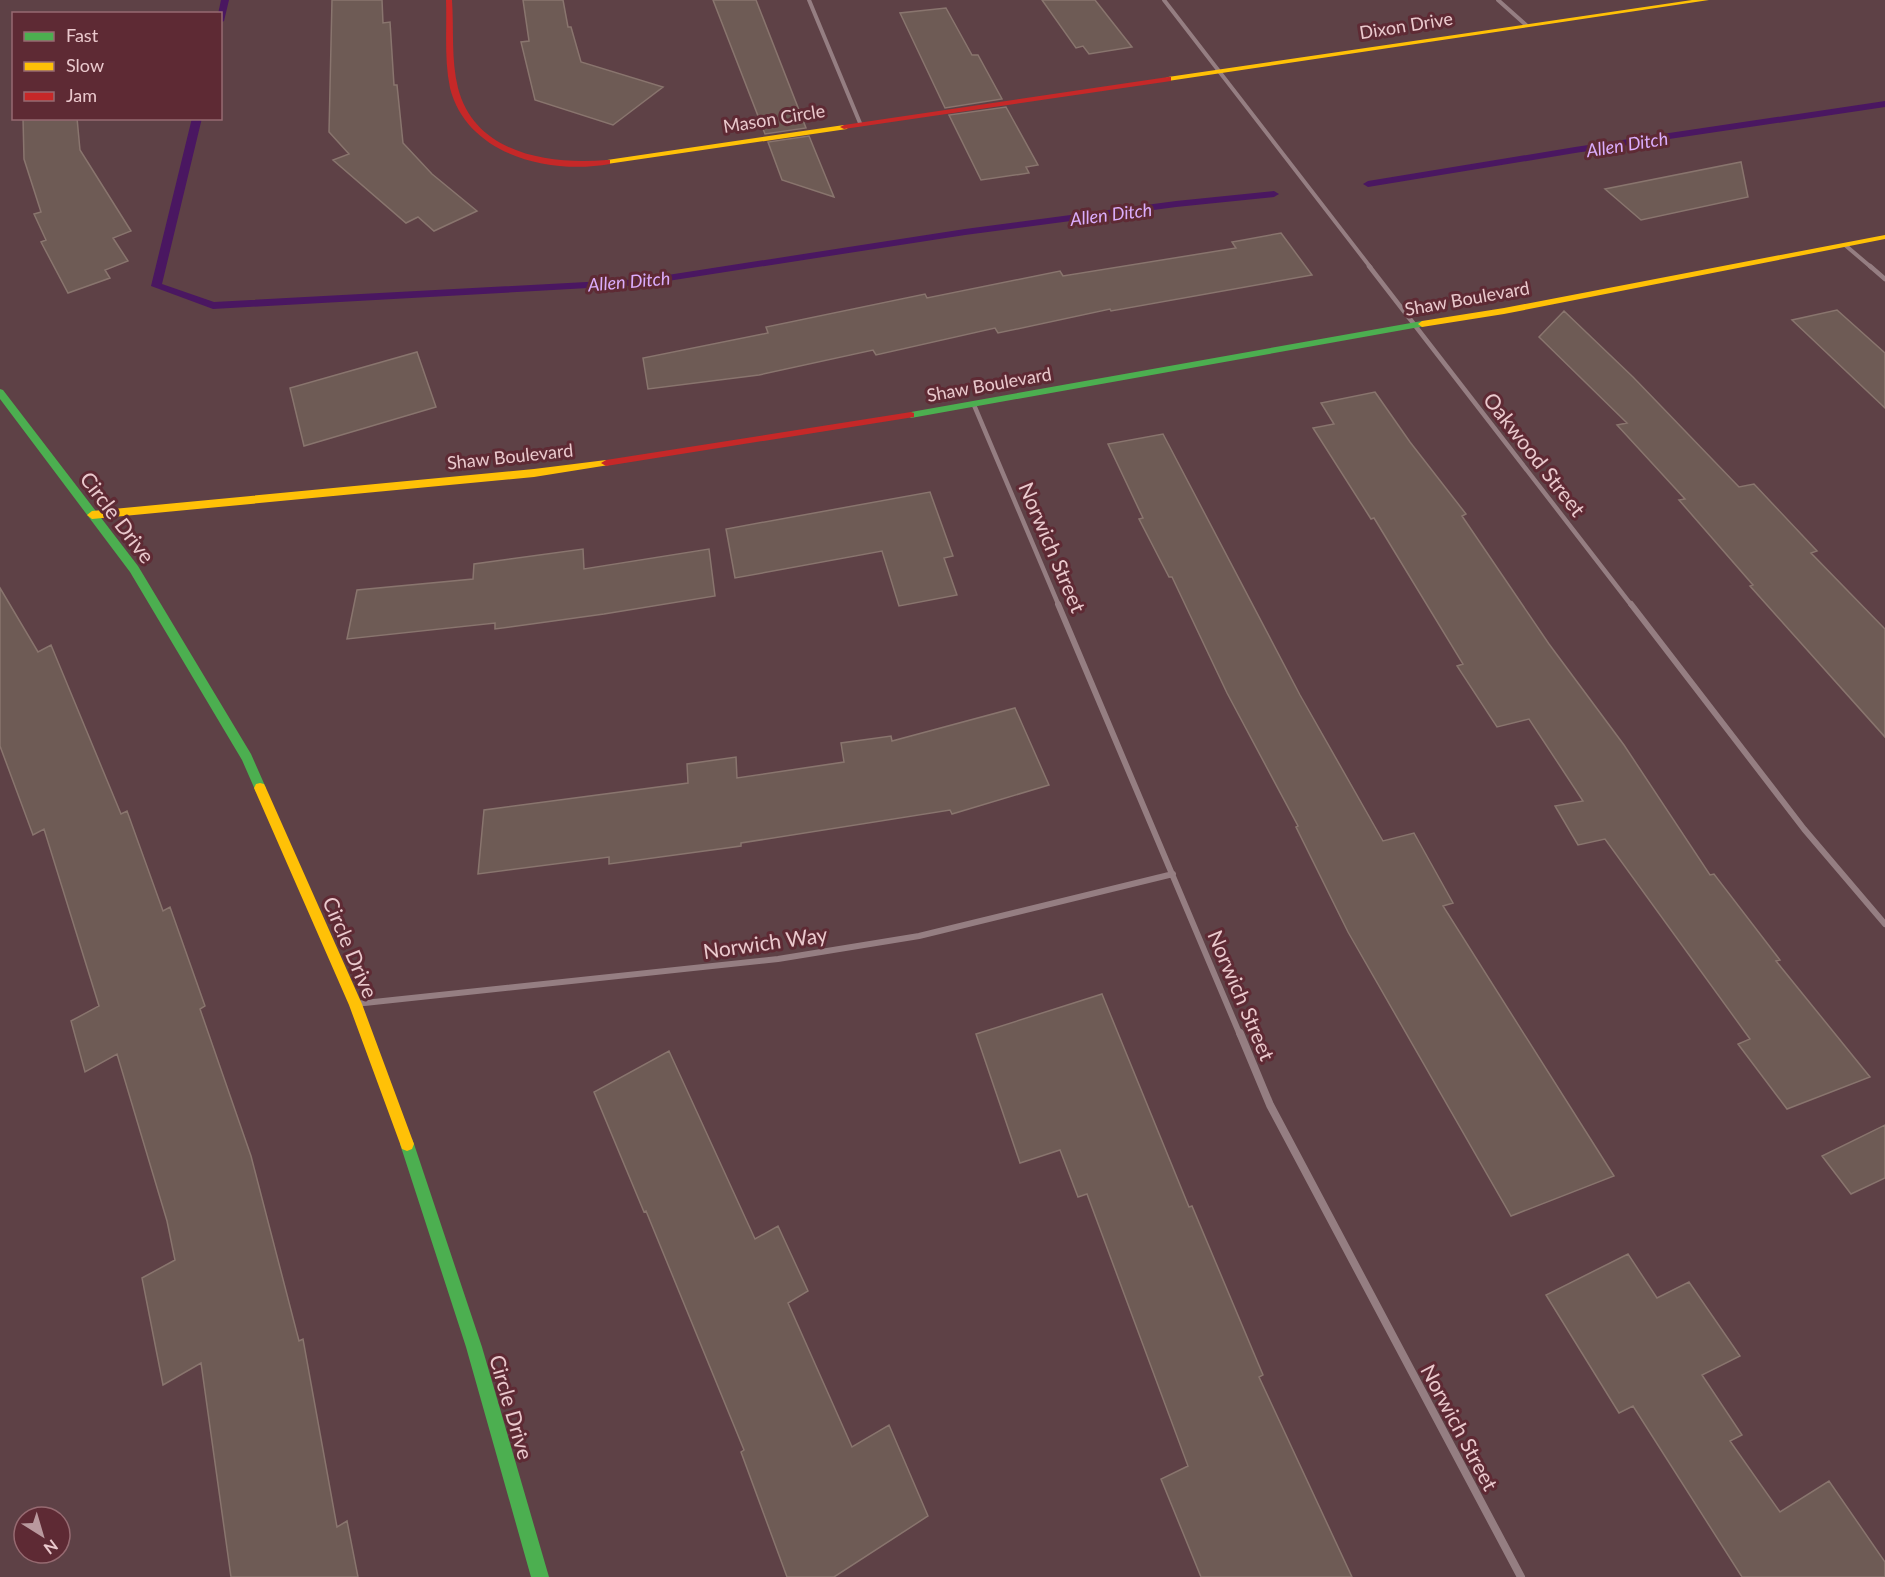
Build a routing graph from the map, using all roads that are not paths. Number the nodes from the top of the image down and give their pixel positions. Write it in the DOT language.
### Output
graph roads {
  1 [pos="449,0"];
  2 [pos="809,0"];
  3 [pos="1164,0"];
  4 [pos="1498,0"];
  5 [pos="1706,0"];
  6 [pos="1526,25"];
  7 [pos="1219,71"];
  8 [pos="860,123"];
  9 [pos="1885,237"];
  10 [pos="1845,245"];
  11 [pos="1885,279"];
  12 [pos="1414,325"];
  13 [pos="2,399"];
  14 [pos="975,405"];
  15 [pos="92,515"];
  16 [pos="1173,874"];
  17 [pos="1885,924"];
  18 [pos="355,1004"];
  19 [pos="540,1577"];
  20 [pos="1521,1577"];
  1 -- 8 [label="street, Mason Circle"];
  2 -- 8 [label="street"];
  3 -- 7 [label="street, Oakwood Street"];
  4 -- 6 [label="street"];
  5 -- 6 [label="street, Dixon Drive"];
  6 -- 7 [label="street, Dixon Drive"];
  7 -- 8 [label="street, Mason Circle"];
  7 -- 12 [label="street, Oakwood Street"];
  9 -- 10 [label="street, Shaw Boulevard"];
  10 -- 11 [label="street"];
  10 -- 12 [label="street, Shaw Boulevard"];
  12 -- 14 [label="street, Shaw Boulevard"];
  12 -- 17 [label="street, Oakwood Street"];
  13 -- 15 [label="street, Circle Drive"];
  14 -- 15 [label="street, Shaw Boulevard"];
  14 -- 16 [label="street, Norwich Street"];
  15 -- 18 [label="street, Circle Drive"];
  16 -- 18 [label="street, Norwich Way"];
  16 -- 20 [label="street, Norwich Street"];
  18 -- 19 [label="street, Circle Drive"];
}
